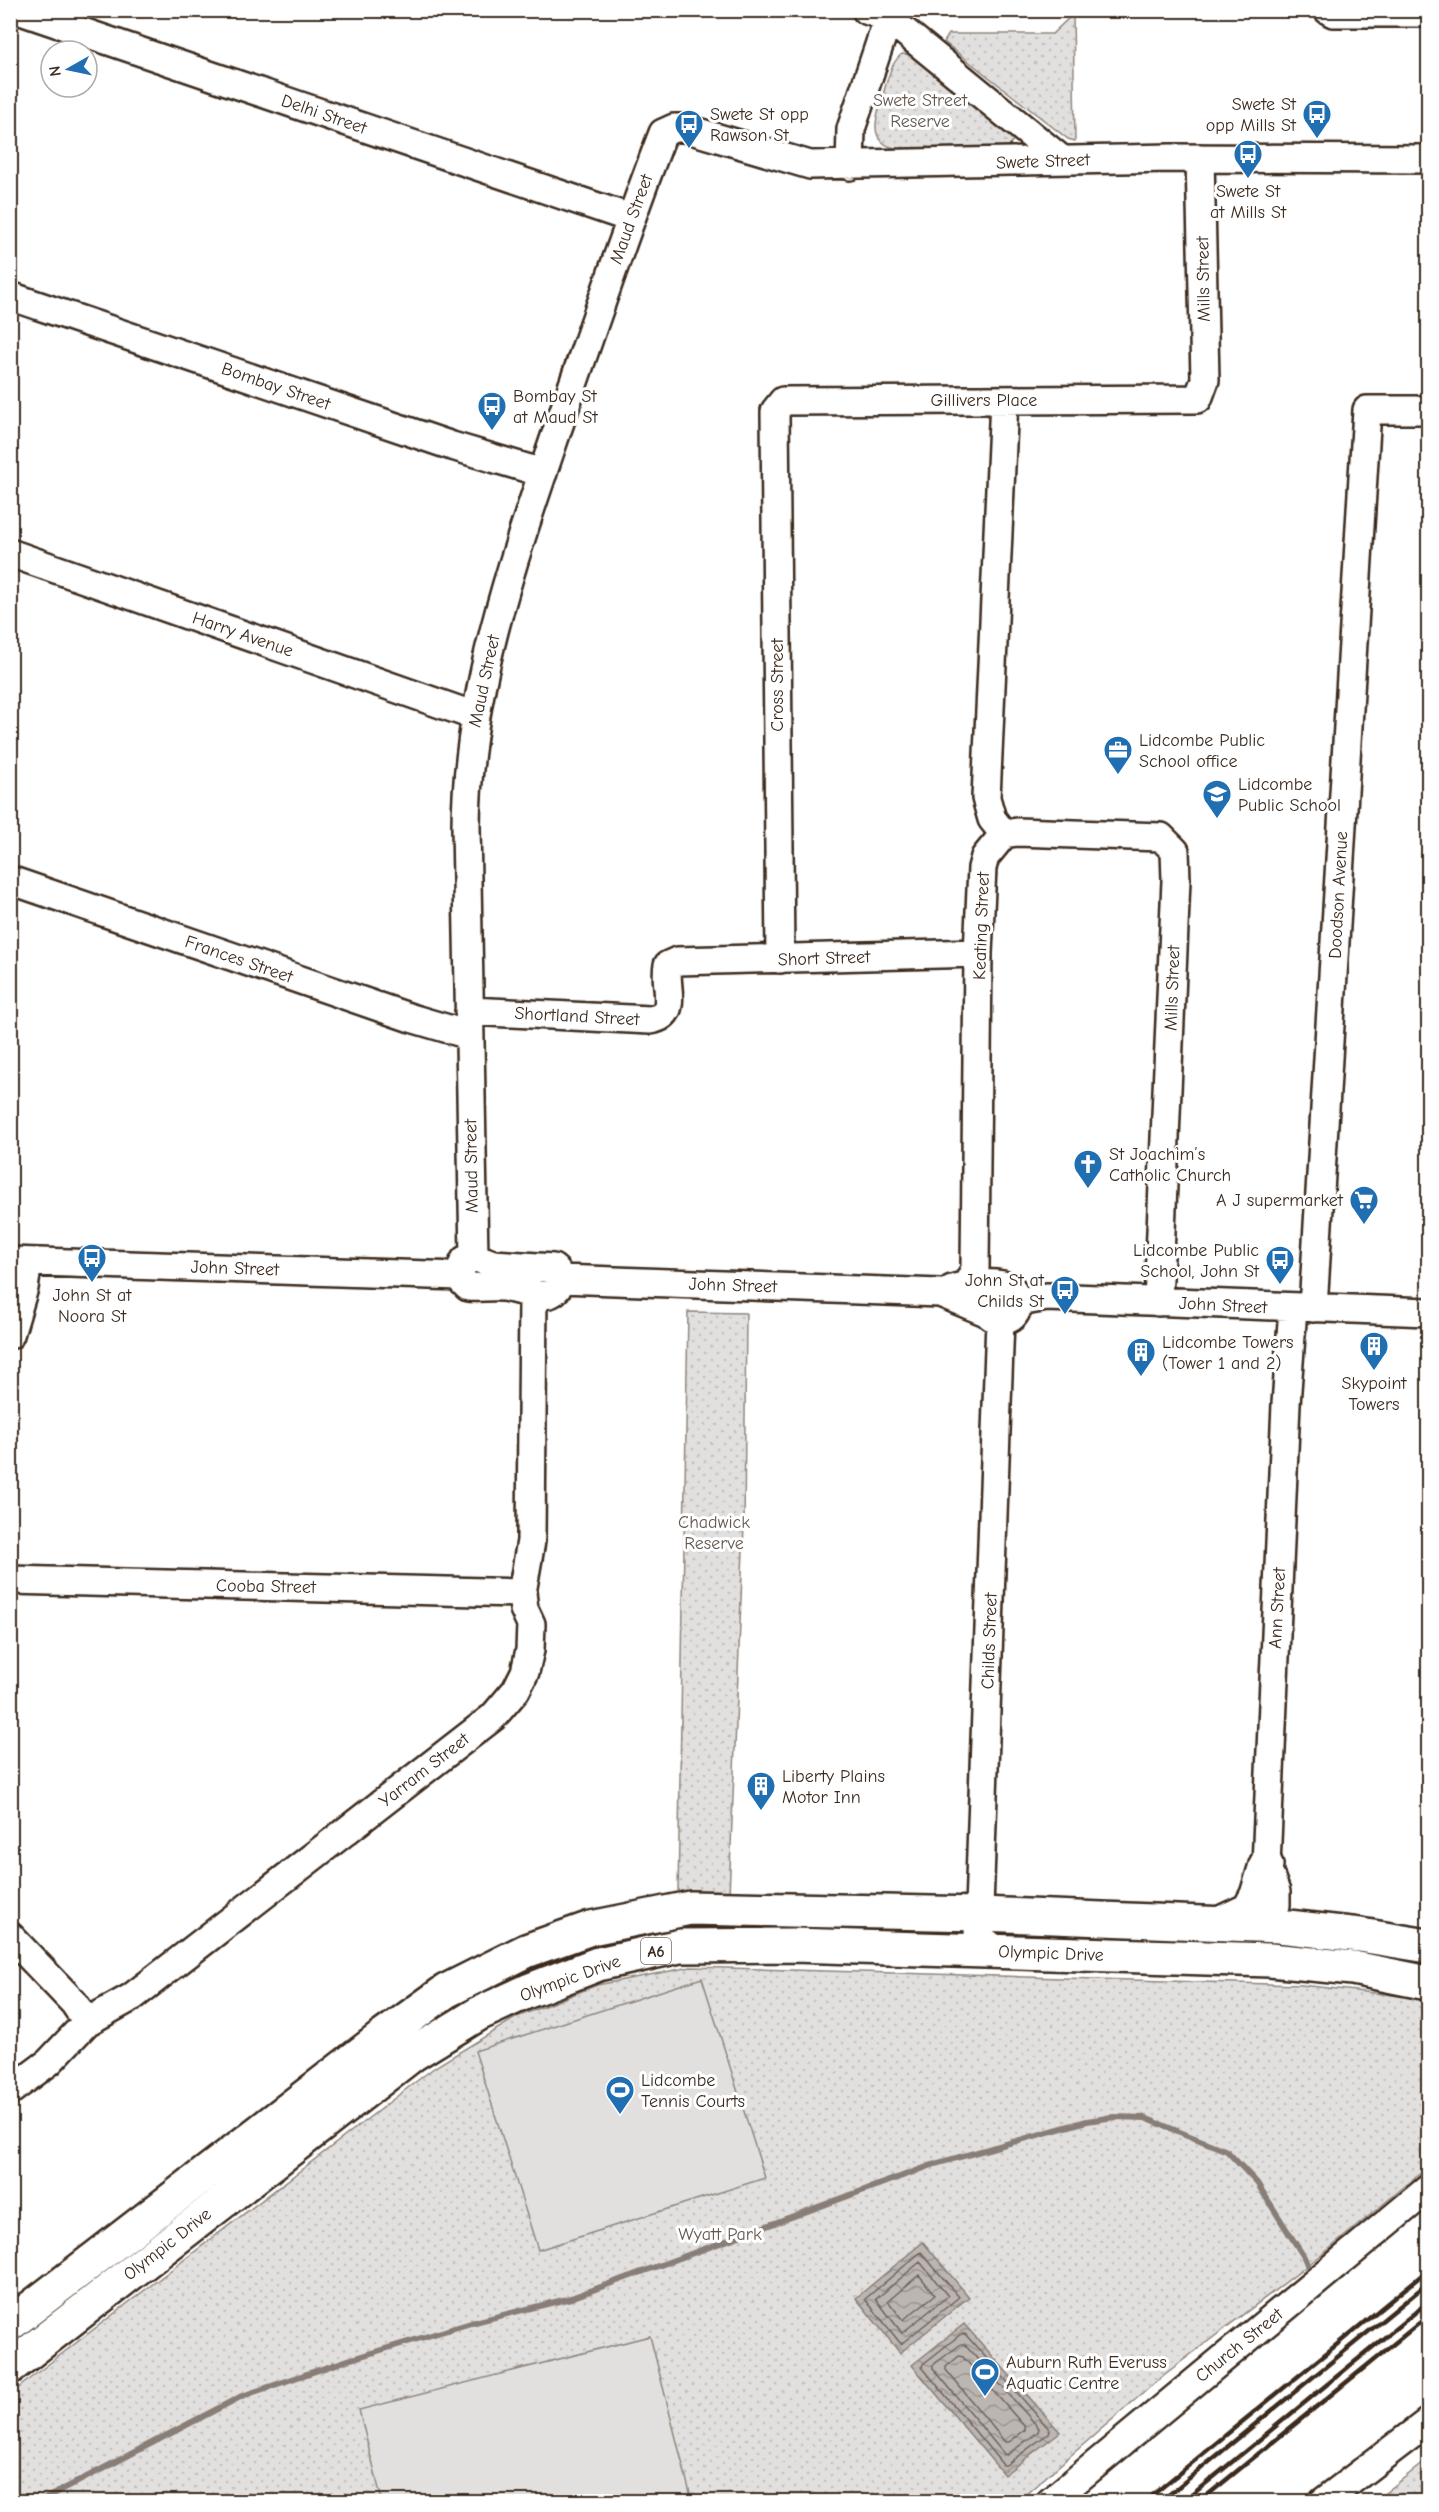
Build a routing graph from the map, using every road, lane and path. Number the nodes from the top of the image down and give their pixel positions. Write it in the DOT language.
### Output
graph roads {
  1 [pos="18,10"];
  2 [pos="1328,10"];
  3 [pos="882,13"];
  4 [pos="1428,13"];
  5 [pos="663,133"];
  6 [pos="1200,158"];
  7 [pos="1428,159"];
  8 [pos="1062,160"];
  9 [pos="850,166"];
  10 [pos="630,218"];
  11 [pos="10,296"];
  12 [pos="1198,399"];
  13 [pos="1004,400"];
  14 [pos="1428,410"];
  15 [pos="775,411"];
  16 [pos="543,473"];
  17 [pos="10,553"];
  18 [pos="475,716"];
  19 [pos="1004,834"];
  20 [pos="10,880"];
  21 [pos="978,953"];
  22 [pos="780,959"];
  23 [pos="671,963"];
  24 [pos="469,1023"];
  25 [pos="19,1262"];
  26 [pos="467,1266"];
  27 [pos="561,1279"];
  28 [pos="968,1283"];
  29 [pos="533,1293"];
  30 [pos="940,1293"];
  31 [pos="1158,1302"];
  32 [pos="1304,1308"];
  33 [pos="1002,1312"];
  34 [pos="1428,1312"];
  35 [pos="10,1335"];
  36 [pos="10,1580"];
  37 [pos="522,1593"];
  38 [pos="1266,1865"];
  39 [pos="1276,1905"];
  40 [pos="979,1914"];
  41 [pos="1221,1923"];
  42 [pos="10,1936"];
  43 [pos="1428,1946"];
  44 [pos="999,1952"];
  45 [pos="1428,1983"];
  46 [pos="87,2022"];
  47 [pos="10,2091"];
  48 [pos="1428,2189"];
  49 [pos="10,2324"];
  50 [pos="10,2367"];
  51 [pos="1428,2422"];
  52 [pos="1334,2497"];
  53 [pos="1050,2502"];
  1 -- 10 [label="street, Delhi Street"];
  2 -- 4 [label="street"];
  3 -- 8 [label="street"];
  3 -- 9 [label="street"];
  5 -- 9 [label="street, Swete Street"];
  5 -- 10 [label="street, Maud Street"];
  6 -- 7 [label="street, Swete Street"];
  6 -- 8 [label="street, Swete Street"];
  6 -- 12 [label="street, Mills Street"];
  8 -- 9 [label="street, Swete Street"];
  10 -- 16 [label="street, Maud Street"];
  11 -- 16 [label="street, Bombay Street"];
  12 -- 13 [label="street, Gillivers Place"];
  13 -- 15 [label="street, Gillivers Place"];
  13 -- 19 [label="street"];
  14 -- 32 [label="street, Doodson Avenue"];
  15 -- 22 [label="street, Cross Street"];
  16 -- 18 [label="street, Maud Street"];
  17 -- 18 [label="street, Harry Avenue"];
  18 -- 24 [label="street, Maud Street"];
  19 -- 21 [label="street, Keating Street"];
  19 -- 31 [label="street, Mills Street"];
  20 -- 24 [label="street, Frances Street"];
  21 -- 22 [label="street, Short Street"];
  21 -- 28 [label="street, Keating Street"];
  22 -- 23 [label="street, Short Street"];
  23 -- 24 [label="street, Shortland Street"];
  24 -- 26 [label="street, Maud Street"];
  25 -- 26 [label="street, John Street"];
  25 -- 35 [label="street"];
  26 -- 27 [label="street"];
  26 -- 29 [label="street"];
  27 -- 29 [label="street"];
  27 -- 30 [label="street, John Street"];
  28 -- 30 [label="street, John Street"];
  28 -- 33 [label="street, John Street"];
  29 -- 37 [label="street, Yarram Street"];
  30 -- 33 [label="street, John Street"];
  31 -- 32 [label="street, John Street"];
  31 -- 33 [label="street, John Street"];
  32 -- 34 [label="street, John Street"];
  32 -- 38 [label="street, Ann Street"];
  33 -- 40 [label="street, Childs Street"];
  36 -- 37 [label="street, Cooba Street"];
  37 -- 46 [label="street, Yarram Street"];
  38 -- 39 [label="street, Ann Street"];
  38 -- 41 [label="highway"];
  40 -- 41 [label="highway, Olympic Drive / A6"];
  40 -- 44 [label="street, Childs Street"];
  40 -- 49 [label="highway, Olympic Drive / A6"];
  41 -- 43 [label="highway, Olympic Drive / A6"];
  42 -- 46 [label="street"];
  44 -- 45 [label="highway, Olympic Drive / A6"];
  44 -- 50 [label="highway, Olympic Drive / A6"];
  46 -- 47 [label="street, Yarram Street"];
  48 -- 53 [label="street, Church Street"];
  51 -- 52 [label="street"];
}
